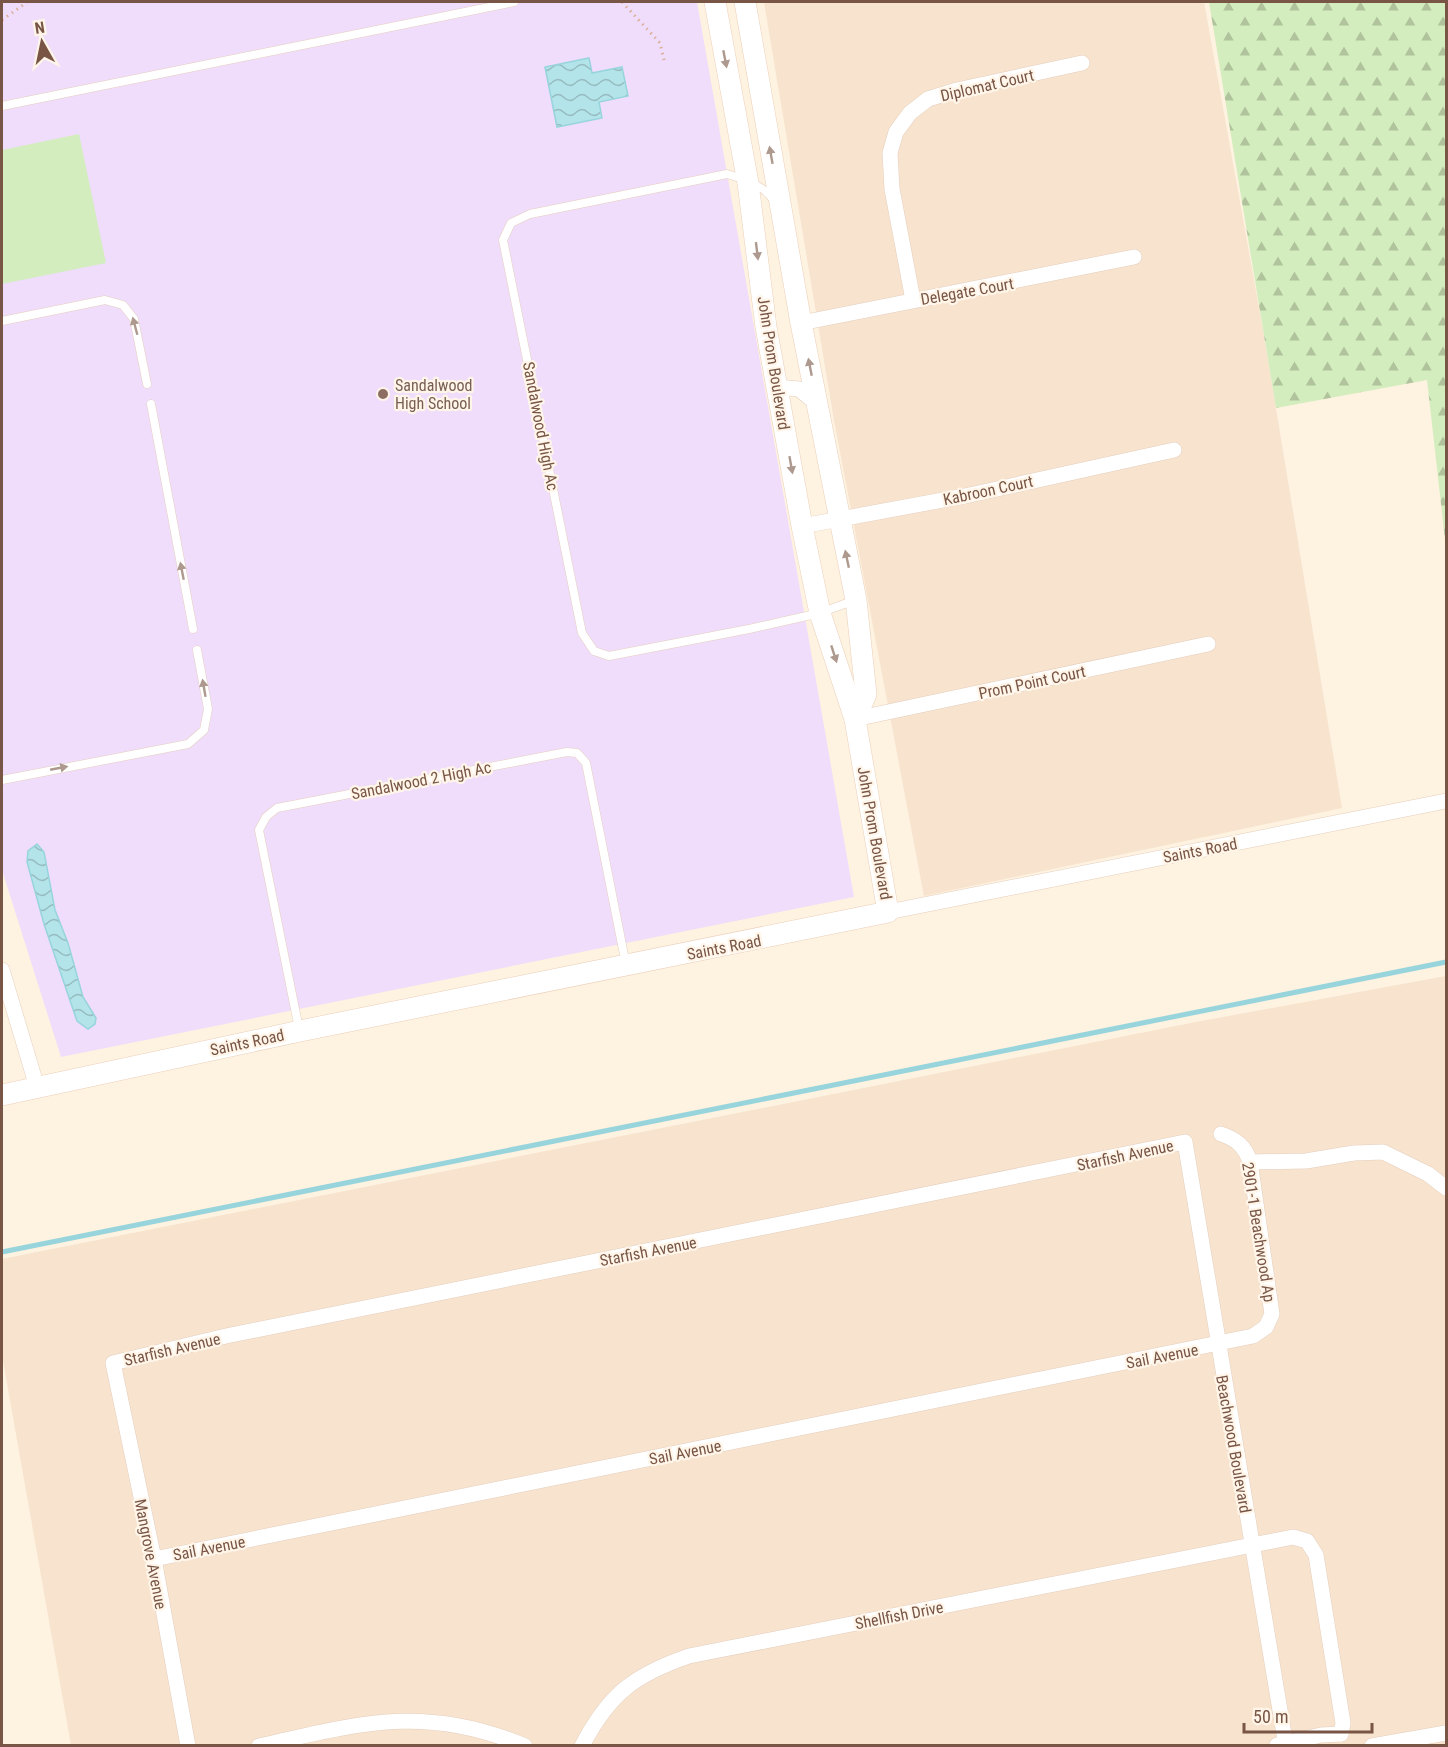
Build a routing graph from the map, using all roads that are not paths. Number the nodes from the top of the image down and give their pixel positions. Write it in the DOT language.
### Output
graph roads {
  1 [pos="514,2"];
  2 [pos="715,2"];
  3 [pos="745,2"];
  4 [pos="1082,63"];
  5 [pos="2,106"];
  6 [pos="748,183"];
  7 [pos="782,216"];
  8 [pos="1134,257"];
  9 [pos="913,300"];
  10 [pos="2,321"];
  11 [pos="801,323"];
  12 [pos="147,384"];
  13 [pos="777,387"];
  14 [pos="150,404"];
  15 [pos="817,404"];
  16 [pos="1174,450"];
  17 [pos="839,520"];
  18 [pos="802,526"];
  19 [pos="856,600"];
  20 [pos="820,613"];
  21 [pos="193,629"];
  22 [pos="1208,644"];
  23 [pos="197,650"];
  24 [pos="855,719"];
  25 [pos="2,780"];
  26 [pos="1446,801"];
  27 [pos="888,912"];
  28 [pos="627,966"];
  29 [pos="2,976"];
  30 [pos="300,1031"];
  31 [pos="37,1087"];
  32 [pos="2,1095"];
  33 [pos="1221,1134"];
  34 [pos="1185,1142"];
  35 [pos="1250,1162"];
  36 [pos="1446,1188"];
  37 [pos="1217,1345"];
  38 [pos="113,1363"];
  39 [pos="1251,1543"];
  40 [pos="154,1559"];
  41 [pos="1446,1733"];
  42 [pos="1346,1740"];
  43 [pos="1282,1745"];
  44 [pos="188,1746"];
  45 [pos="259,1746"];
  46 [pos="525,1746"];
  47 [pos="582,1746"];
  48 [pos="1372,1746"];
  1 -- 5 [label="lane"];
  2 -- 6 [label="street, John Prom Boulevard, one-way"];
  7 -- 3 [label="street, John Prom Boulevard, one-way"];
  4 -- 9 [label="street, Diplomat Court"];
  6 -- 7 [label="lane, Sandalwood High Ac"];
  6 -- 13 [label="street, John Prom Boulevard, one-way"];
  6 -- 20 [label="lane, Sandalwood High Ac"];
  7 -- 11 [label="street, John Prom Boulevard"];
  8 -- 9 [label="street, Delegate Court"];
  9 -- 11 [label="street, Delegate Court"];
  12 -- 10 [label="lane, one-way"];
  15 -- 11 [label="street, John Prom Boulevard, one-way"];
  13 -- 15 [label="street"];
  13 -- 18 [label="street, John Prom Boulevard, one-way"];
  21 -- 14 [label="lane, one-way"];
  15 -- 17 [label="street, John Prom Boulevard"];
  16 -- 17 [label="street, Kabroon Court"];
  17 -- 18 [label="street, Kabroon Court"];
  19 -- 17 [label="street, John Prom Boulevard, one-way"];
  18 -- 20 [label="street, John Prom Boulevard"];
  19 -- 20 [label="lane, Sandalwood High Ac"];
  19 -- 24 [label="street, John Prom Boulevard"];
  20 -- 24 [label="street, John Prom Boulevard, one-way"];
  22 -- 24 [label="street, Prom Point Court"];
  25 -- 23 [label="lane, one-way"];
  24 -- 27 [label="street, John Prom Boulevard"];
  26 -- 27 [label="street, Saints Road"];
  27 -- 28 [label="street, Saints Road"];
  28 -- 30 [label="street, Saints Road"];
  28 -- 30 [label="lane, Sandalwood 2 High Ac"];
  29 -- 31 [label="street"];
  30 -- 31 [label="street, Saints Road"];
  31 -- 32 [label="street, Saints Road"];
  33 -- 35 [label="street, 2901-1 Beachwood Ap"];
  34 -- 37 [label="street, Beachwood Boulevard"];
  34 -- 38 [label="street, Starfish Avenue"];
  35 -- 36 [label="street"];
  35 -- 37 [label="street, 2901-1 Beachwood Ap"];
  37 -- 39 [label="street, Beachwood Boulevard"];
  37 -- 40 [label="street, Sail Avenue"];
  38 -- 40 [label="street, Mangrove Avenue"];
  39 -- 42 [label="street, Shellfish Drive"];
  39 -- 43 [label="street, Beachwood Boulevard"];
  39 -- 47 [label="street, Shellfish Drive"];
  40 -- 44 [label="street, Mangrove Avenue"];
  41 -- 48 [label="street"];
  42 -- 43 [label="street"];
  45 -- 46 [label="street"];
}
